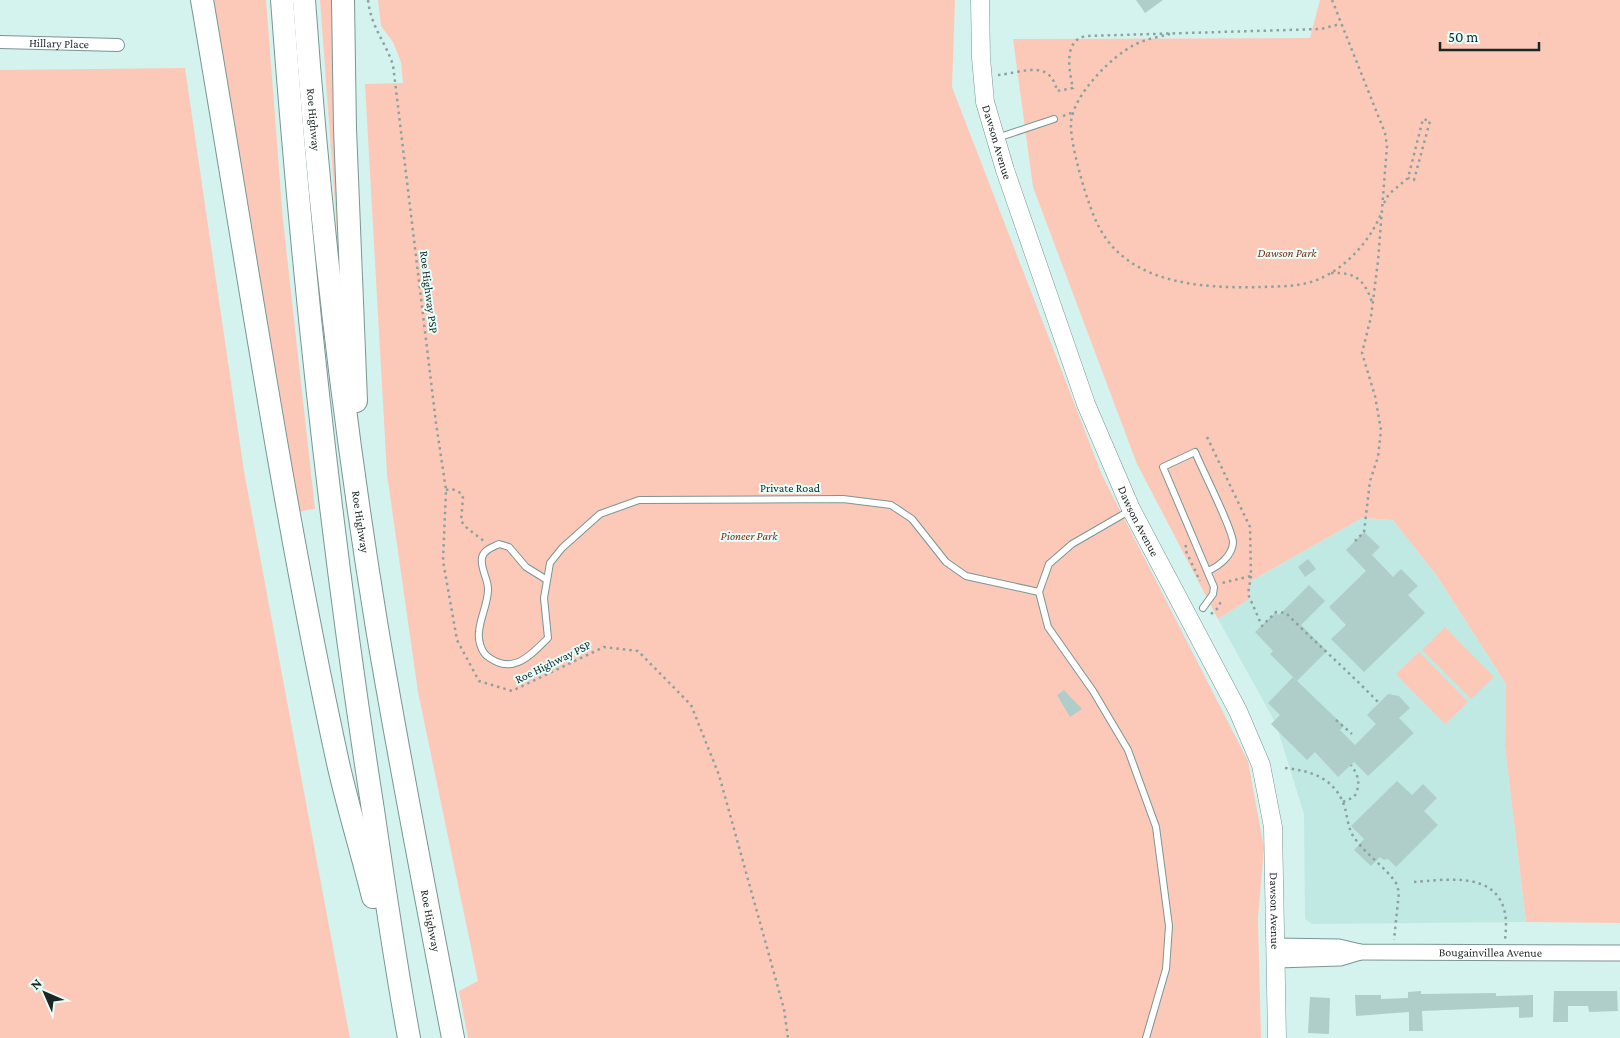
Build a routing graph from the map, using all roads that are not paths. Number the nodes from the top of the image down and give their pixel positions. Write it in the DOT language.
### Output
graph roads {
  1 [pos="202,0"];
  2 [pos="282,0"];
  3 [pos="304,0"];
  4 [pos="343,0"];
  5 [pos="980,0"];
  6 [pos="0,42"];
  7 [pos="118,44"];
  8 [pos="1054,119"];
  9 [pos="996,139"];
  10 [pos="356,490"];
  11 [pos="1131,510"];
  12 [pos="1208,571"];
  13 [pos="547,580"];
  14 [pos="1039,592"];
  15 [pos="1204,608"];
  16 [pos="1277,953"];
  17 [pos="1620,953"];
  18 [pos="404,1011"];
  19 [pos="409,1038"];
  20 [pos="452,1038"];
  21 [pos="1146,1038"];
  22 [pos="1277,1038"];
  1 -- 18 [label="highway"];
  2 -- 18 [label="highway, Roe Highway"];
  3 -- 10 [label="highway, Roe Highway"];
  4 -- 10 [label="highway"];
  5 -- 9 [label="main road, Dawson Avenue"];
  6 -- 7 [label="street, Hillary Place"];
  8 -- 9 [label="lane"];
  9 -- 11 [label="main road, Dawson Avenue"];
  10 -- 20 [label="highway, Roe Highway"];
  11 -- 14 [label="lane"];
  11 -- 16 [label="main road, Dawson Avenue"];
  12 -- 12 [label="lane"];
  12 -- 15 [label="lane"];
  13 -- 13 [label="lane, Private Road"];
  13 -- 14 [label="lane, Private Road"];
  14 -- 21 [label="lane"];
  16 -- 17 [label="street, Bougainvillea Avenue"];
  16 -- 22 [label="main road, Dawson Avenue"];
  18 -- 19 [label="highway, Roe Highway"];
}
